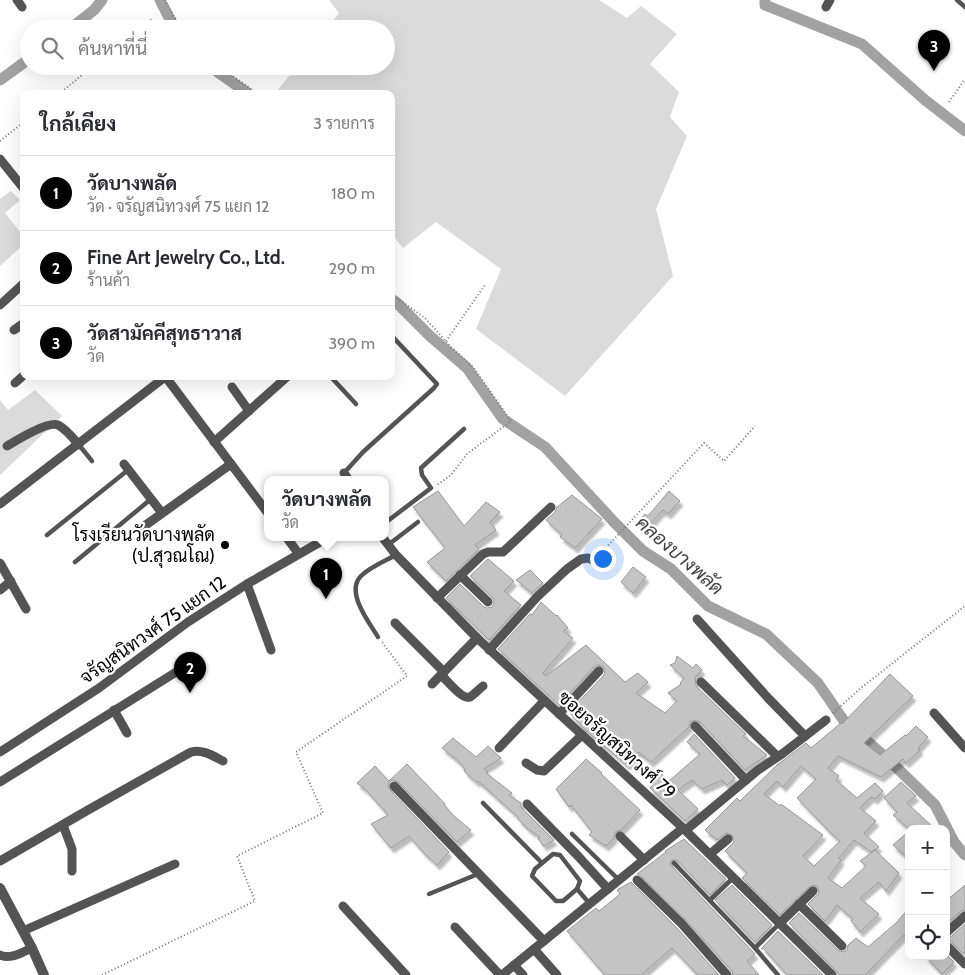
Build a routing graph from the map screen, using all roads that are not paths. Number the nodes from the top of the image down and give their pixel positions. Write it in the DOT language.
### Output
graph roads {
  1 [pos="957,0"];
  2 [pos="965,7"];
  3 [pos="0,159"];
  4 [pos="20,184"];
  5 [pos="20,287"];
  6 [pos="0,305"];
  7 [pos="20,326"];
  8 [pos="14,330"];
  9 [pos="395,339"];
  10 [pos="20,379"];
  11 [pos="161,380"];
  12 [pos="167,380"];
  13 [pos="284,380"];
  14 [pos="334,380"];
  15 [pos="15,383"];
  16 [pos="232,387"];
  17 [pos="356,404"];
  18 [pos="249,411"];
  19 [pos="464,429"];
  20 [pos="214,442"];
  21 [pos="79,444"];
  22 [pos="7,446"];
  23 [pos="92,461"];
  24 [pos="231,464"];
  25 [pos="126,467"];
  26 [pos="347,476"];
  27 [pos="151,500"];
  28 [pos="0,504"];
  29 [pos="551,507"];
  30 [pos="264,508"];
  31 [pos="162,513"];
  32 [pos="389,520"];
  33 [pos="418,522"];
  34 [pos="143,528"];
  35 [pos="46,535"];
  36 [pos="389,539"];
  37 [pos="289,541"];
  38 [pos="321,541"];
  39 [pos="386,541"];
  40 [pos="298,553"];
  41 [pos="396,555"];
  42 [pos="75,562"];
  43 [pos="597,562"];
  44 [pos="0,563"];
  45 [pos="460,575"];
  46 [pos="11,581"];
  47 [pos="247,584"];
  48 [pos="0,590"];
  49 [pos="437,598"];
  50 [pos="488,602"];
  51 [pos="26,609"];
  52 [pos="697,619"];
  53 [pos="395,623"];
  54 [pos="378,637"];
  55 [pos="477,638"];
  56 [pos="271,650"];
  57 [pos="489,650"];
  58 [pos="189,664"];
  59 [pos="599,671"];
  60 [pos="443,673"];
  61 [pos="701,682"];
  62 [pos="432,684"];
  63 [pos="482,686"];
  64 [pos="544,701"];
  65 [pos="114,710"];
  66 [pos="934,713"];
  67 [pos="559,714"];
  68 [pos="829,717"];
  69 [pos="695,726"];
  70 [pos="127,733"];
  71 [pos="582,735"];
  72 [pos="805,736"];
  73 [pos="499,748"];
  74 [pos="965,748"];
  75 [pos="0,752"];
  76 [pos="775,758"];
  77 [pos="224,761"];
  78 [pos="526,763"];
  79 [pos="746,780"];
  80 [pos="0,782"];
  81 [pos="394,786"];
  82 [pos="483,802"];
  83 [pos="527,804"];
  84 [pos="63,825"];
  85 [pos="685,829"];
  86 [pos="572,834"];
  87 [pos="620,836"];
  88 [pos="728,839"];
  89 [pos="710,854"];
  90 [pos="644,860"];
  91 [pos="0,861"];
  92 [pos="542,863"];
  93 [pos="674,863"];
  94 [pos="175,864"];
  95 [pos="72,871"];
  96 [pos="479,874"];
  97 [pos="734,876"];
  98 [pos="619,880"];
  99 [pos="637,880"];
  100 [pos="0,888"];
  101 [pos="577,889"];
  102 [pos="608,889"];
  103 [pos="813,891"];
  104 [pos="429,894"];
  105 [pos="710,900"];
  106 [pos="590,904"];
  107 [pos="799,904"];
  108 [pos="343,906"];
  109 [pos="965,916"];
  110 [pos="780,923"];
  111 [pos="456,926"];
  112 [pos="950,929"];
  113 [pos="23,932"];
  114 [pos="544,941"];
  115 [pos="842,946"];
  116 [pos="32,948"];
  117 [pos="755,948"];
  118 [pos="534,949"];
  119 [pos="950,949"];
  120 [pos="0,955"];
  121 [pos="965,964"];
  122 [pos="514,965"];
  123 [pos="829,974"];
  124 [pos="44,975"];
  125 [pos="406,975"];
  126 [pos="501,975"];
  127 [pos="523,975"];
  128 [pos="557,975"];
  129 [pos="727,975"];
  130 [pos="778,975"];
  1 -- 2 [label="lane"];
  3 -- 4 [label="street"];
  5 -- 6 [label="street"];
  7 -- 8 [label="street"];
  9 -- 26 [label="lane"];
  10 -- 15 [label="street"];
  11 -- 21 [label="street"];
  12 -- 20 [label="street"];
  13 -- 18 [label="street"];
  14 -- 17 [label="lane"];
  16 -- 18 [label="street"];
  18 -- 20 [label="street"];
  19 -- 32 [label="lane"];
  20 -- 24 [label="street"];
  21 -- 22 [label="street"];
  21 -- 23 [label="lane"];
  21 -- 28 [label="street"];
  24 -- 30 [label="street"];
  24 -- 31 [label="street"];
  25 -- 27 [label="street"];
  25 -- 35 [label="lane"];
  27 -- 31 [label="street"];
  27 -- 42 [label="lane"];
  29 -- 45 [label="street"];
  31 -- 34 [label="street"];
  33 -- 36 [label="lane"];
  37 -- 40 [label="street"];
  38 -- 40 [label="street, จรัญสนิทวงศ์ 75 แยก 12"];
  39 -- 41 [label="street, ซอยจรัญสนิทวงศ์ 79"];
  40 -- 47 [label="street, จรัญสนิทวงศ์ 75 แยก 12"];
  41 -- 49 [label="street, ซอยจรัญสนิทวงศ์ 79"];
  41 -- 54 [label="lane"];
  43 -- 57 [label="street"];
  44 -- 46 [label="street"];
  45 -- 49 [label="street"];
  45 -- 50 [label="street"];
  46 -- 48 [label="street"];
  46 -- 51 [label="street"];
  47 -- 56 [label="street"];
  47 -- 75 [label="street, จรัญสนิทวงศ์ 75 แยก 12"];
  49 -- 55 [label="street, ซอยจรัญสนิทวงศ์ 79"];
  52 -- 72 [label="street"];
  53 -- 60 [label="street"];
  55 -- 57 [label="street, ซอยจรัญสนิทวงศ์ 79"];
  55 -- 60 [label="street"];
  57 -- 64 [label="street, ซอยจรัญสนิทวงศ์ 79"];
  58 -- 65 [label="street"];
  59 -- 67 [label="street"];
  60 -- 62 [label="street"];
  60 -- 63 [label="street"];
  61 -- 76 [label="street"];
  64 -- 67 [label="street, ซอยจรัญสนิทวงศ์ 79"];
  64 -- 73 [label="street"];
  65 -- 70 [label="street"];
  65 -- 80 [label="street"];
  66 -- 74 [label="street"];
  67 -- 71 [label="street, ซอยจรัญสนิทวงศ์ 79"];
  68 -- 72 [label="street"];
  69 -- 79 [label="street"];
  71 -- 78 [label="street"];
  71 -- 85 [label="street, ซอยจรัญสนิทวงศ์ 79"];
  72 -- 76 [label="street"];
  76 -- 79 [label="street"];
  77 -- 84 [label="street"];
  79 -- 85 [label="street"];
  81 -- 96 [label="street"];
  82 -- 92 [label="lane"];
  83 -- 102 [label="street"];
  84 -- 91 [label="street"];
  84 -- 95 [label="street"];
  85 -- 89 [label="street, ซอยจรัญสนิทวงศ์ 79"];
  85 -- 90 [label="street"];
  86 -- 98 [label="lane"];
  87 -- 90 [label="street"];
  88 -- 89 [label="street"];
  89 -- 97 [label="street, ซอยจรัญสนิทวงศ์ 79"];
  90 -- 98 [label="street"];
  92 -- 101 [label="lane"];
  92 -- 101 [label="lane"];
  93 -- 105 [label="lane"];
  94 -- 113 [label="street"];
  96 -- 104 [label="lane"];
  96 -- 114 [label="street"];
  97 -- 105 [label="lane"];
  97 -- 110 [label="street, ซอยจรัญสนิทวงศ์ 79"];
  98 -- 102 [label="street"];
  99 -- 129 [label="street"];
  100 -- 113 [label="street"];
  101 -- 106 [label="lane"];
  102 -- 106 [label="street"];
  103 -- 107 [label="street"];
  105 -- 117 [label="lane"];
  106 -- 114 [label="street"];
  107 -- 110 [label="street"];
  107 -- 115 [label="street"];
  108 -- 125 [label="street"];
  109 -- 112 [label="street"];
  110 -- 117 [label="lane"];
  110 -- 123 [label="street, ซอยจรัญสนิทวงศ์ 79"];
  111 -- 126 [label="street"];
  113 -- 116 [label="street"];
  114 -- 118 [label="street"];
  116 -- 120 [label="street"];
  116 -- 124 [label="street"];
  117 -- 130 [label="lane"];
  118 -- 122 [label="street"];
  118 -- 128 [label="street"];
  119 -- 121 [label="street"];
  122 -- 126 [label="street"];
  122 -- 127 [label="street"];
}
